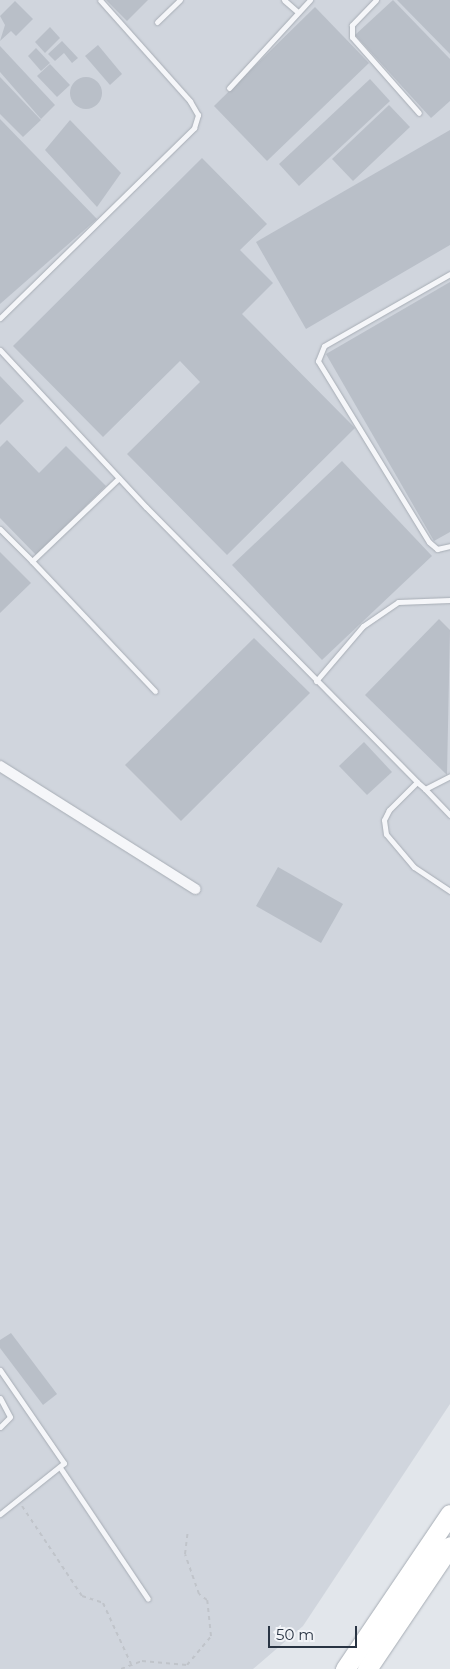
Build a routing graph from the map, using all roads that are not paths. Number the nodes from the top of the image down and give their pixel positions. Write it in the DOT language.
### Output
graph roads {
  1 [pos="100,0"];
  2 [pos="180,0"];
  3 [pos="284,0"];
  4 [pos="310,0"];
  5 [pos="376,0"];
  6 [pos="298,12"];
  7 [pos="157,22"];
  8 [pos="229,88"];
  9 [pos="419,112"];
  10 [pos="450,274"];
  11 [pos="0,318"];
  12 [pos="0,350"];
  13 [pos="119,478"];
  14 [pos="0,528"];
  15 [pos="450,546"];
  16 [pos="32,561"];
  17 [pos="450,600"];
  18 [pos="316,681"];
  19 [pos="155,691"];
  20 [pos="0,766"];
  21 [pos="450,776"];
  22 [pos="417,782"];
  23 [pos="425,789"];
  24 [pos="450,815"];
  25 [pos="196,889"];
  26 [pos="450,891"];
  27 [pos="0,1370"];
  28 [pos="0,1398"];
  29 [pos="0,1427"];
  30 [pos="61,1469"];
  31 [pos="0,1514"];
  32 [pos="450,1514"];
  33 [pos="450,1546"];
  34 [pos="148,1599"];
  35 [pos="345,1669"];
  36 [pos="367,1669"];
  1 -- 11 [label="lane"];
  2 -- 7 [label="lane"];
  3 -- 6 [label="lane"];
  4 -- 6 [label="lane"];
  5 -- 9 [label="lane"];
  6 -- 8 [label="lane"];
  10 -- 15 [label="lane"];
  12 -- 13 [label="lane"];
  13 -- 16 [label="lane"];
  13 -- 18 [label="lane"];
  14 -- 16 [label="lane"];
  16 -- 19 [label="lane"];
  17 -- 18 [label="lane"];
  18 -- 22 [label="lane"];
  20 -- 25 [label="street"];
  21 -- 23 [label="lane"];
  22 -- 23 [label="lane"];
  22 -- 26 [label="lane"];
  23 -- 24 [label="lane"];
  27 -- 30 [label="lane"];
  28 -- 29 [label="lane"];
  30 -- 31 [label="lane"];
  30 -- 34 [label="lane"];
  32 -- 35 [label="highway"];
  33 -- 36 [label="highway"];
}
